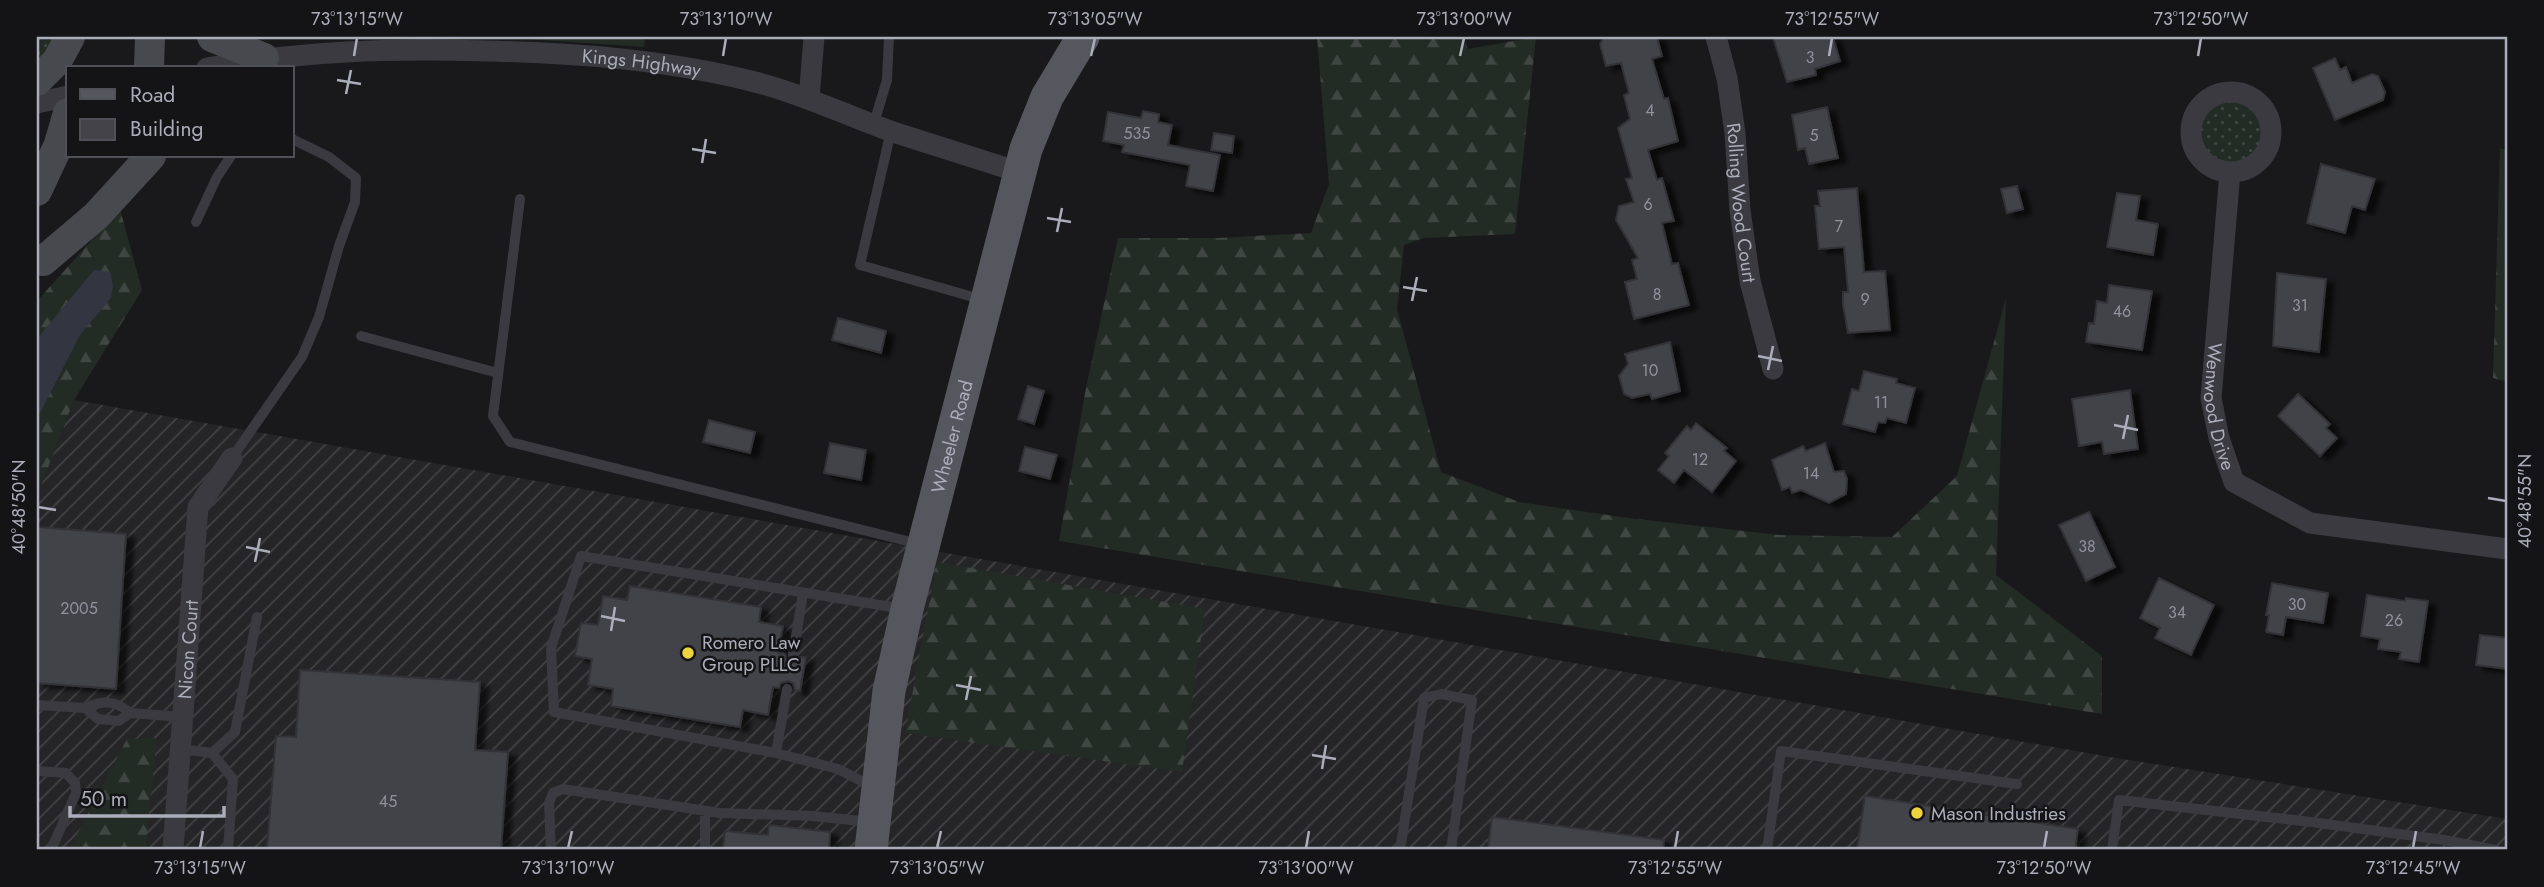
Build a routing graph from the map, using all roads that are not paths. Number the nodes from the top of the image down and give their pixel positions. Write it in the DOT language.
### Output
graph roads {
  1 [pos="70,37"];
  2 [pos="79,37"];
  3 [pos="150,37"];
  4 [pos="212,37"];
  5 [pos="814,37"];
  6 [pos="889,37"];
  7 [pos="1083,37"];
  8 [pos="1716,37"];
  9 [pos="457,43"];
  10 [pos="486,44"];
  11 [pos="245,63"];
  12 [pos="76,66"];
  13 [pos="149,66"];
  14 [pos="222,66"];
  15 [pos="37,81"];
  16 [pos="66,96"];
  17 [pos="809,99"];
  18 [pos="37,103"];
  19 [pos="66,120"];
  20 [pos="882,127"];
  21 [pos="294,140"];
  22 [pos="122,158"];
  23 [pos="149,158"];
  24 [pos="230,158"];
  25 [pos="1019,172"];
  26 [pos="2230,172"];
  27 [pos="38,178"];
  28 [pos="520,199"];
  29 [pos="196,222"];
  30 [pos="40,265"];
  31 [pos="987,301"];
  32 [pos="361,337"];
  33 [pos="1773,369"];
  34 [pos="498,373"];
  35 [pos="232,458"];
  36 [pos="922,545"];
  37 [pos="2507,549"];
  38 [pos="803,593"];
  39 [pos="907,609"];
  40 [pos="257,617"];
  41 [pos="793,655"];
  42 [pos="787,689"];
  43 [pos="37,705"];
  44 [pos="85,708"];
  45 [pos="130,713"];
  46 [pos="183,717"];
  47 [pos="180,749"];
  48 [pos="212,753"];
  49 [pos="776,753"];
  50 [pos="37,771"];
  51 [pos="2017,784"];
  52 [pos="877,789"];
  53 [pos="705,811"];
  54 [pos="873,836"];
  55 [pos="51,850"];
  56 [pos="173,850"];
  57 [pos="228,850"];
  58 [pos="551,850"];
  59 [pos="705,850"];
  60 [pos="1399,850"];
  61 [pos="1451,850"];
  62 [pos="1767,850"];
  63 [pos="2112,850"];
  64 [pos="2496,850"];
  1 -- 15 [label="street"];
  2 -- 12 [label="street"];
  3 -- 13 [label="street"];
  4 -- 11 [label="street"];
  5 -- 17 [label="street"];
  6 -- 20 [label="lane"];
  7 -- 25 [label="main road, Wheeler Road"];
  8 -- 33 [label="street, Rolling Wood Court"];
  9 -- 10 [label="street, Kings Highway"];
  9 -- 11 [label="street, Kings Highway"];
  10 -- 17 [label="street, Kings Highway"];
  11 -- 14 [label="street, Kings Highway"];
  16 -- 18 [label="street"];
  17 -- 20 [label="street, Kings Highway"];
  19 -- 27 [label="street"];
  20 -- 25 [label="street, Kings Highway"];
  20 -- 31 [label="lane"];
  21 -- 35 [label="lane"];
  22 -- 30 [label="street"];
  23 -- 30 [label="street"];
  24 -- 29 [label="lane"];
  25 -- 31 [label="main road, Wheeler Road"];
  26 -- 37 [label="street, Wenwood Drive"];
  28 -- 34 [label="lane"];
  31 -- 36 [label="main road, Wheeler Road"];
  32 -- 34 [label="lane"];
  34 -- 36 [label="lane"];
  35 -- 46 [label="street, Nicon Court"];
  36 -- 39 [label="main road, Wheeler Road"];
  38 -- 39 [label="lane"];
  38 -- 41 [label="lane"];
  38 -- 49 [label="lane"];
  39 -- 52 [label="main road, Wheeler Road"];
  40 -- 48 [label="lane"];
  42 -- 49 [label="lane"];
  43 -- 44 [label="lane"];
  44 -- 45 [label="lane"];
  44 -- 45 [label="lane"];
  45 -- 46 [label="lane"];
  46 -- 47 [label="street, Nicon Court"];
  47 -- 48 [label="lane"];
  47 -- 56 [label="street, Nicon Court"];
  48 -- 57 [label="lane"];
  49 -- 52 [label="lane"];
  50 -- 55 [label="lane"];
  51 -- 62 [label="lane"];
  52 -- 54 [label="main road, Wheeler Road"];
  53 -- 54 [label="lane"];
  53 -- 58 [label="lane"];
  53 -- 59 [label="lane"];
  60 -- 61 [label="lane"];
  63 -- 64 [label="lane"];
}
